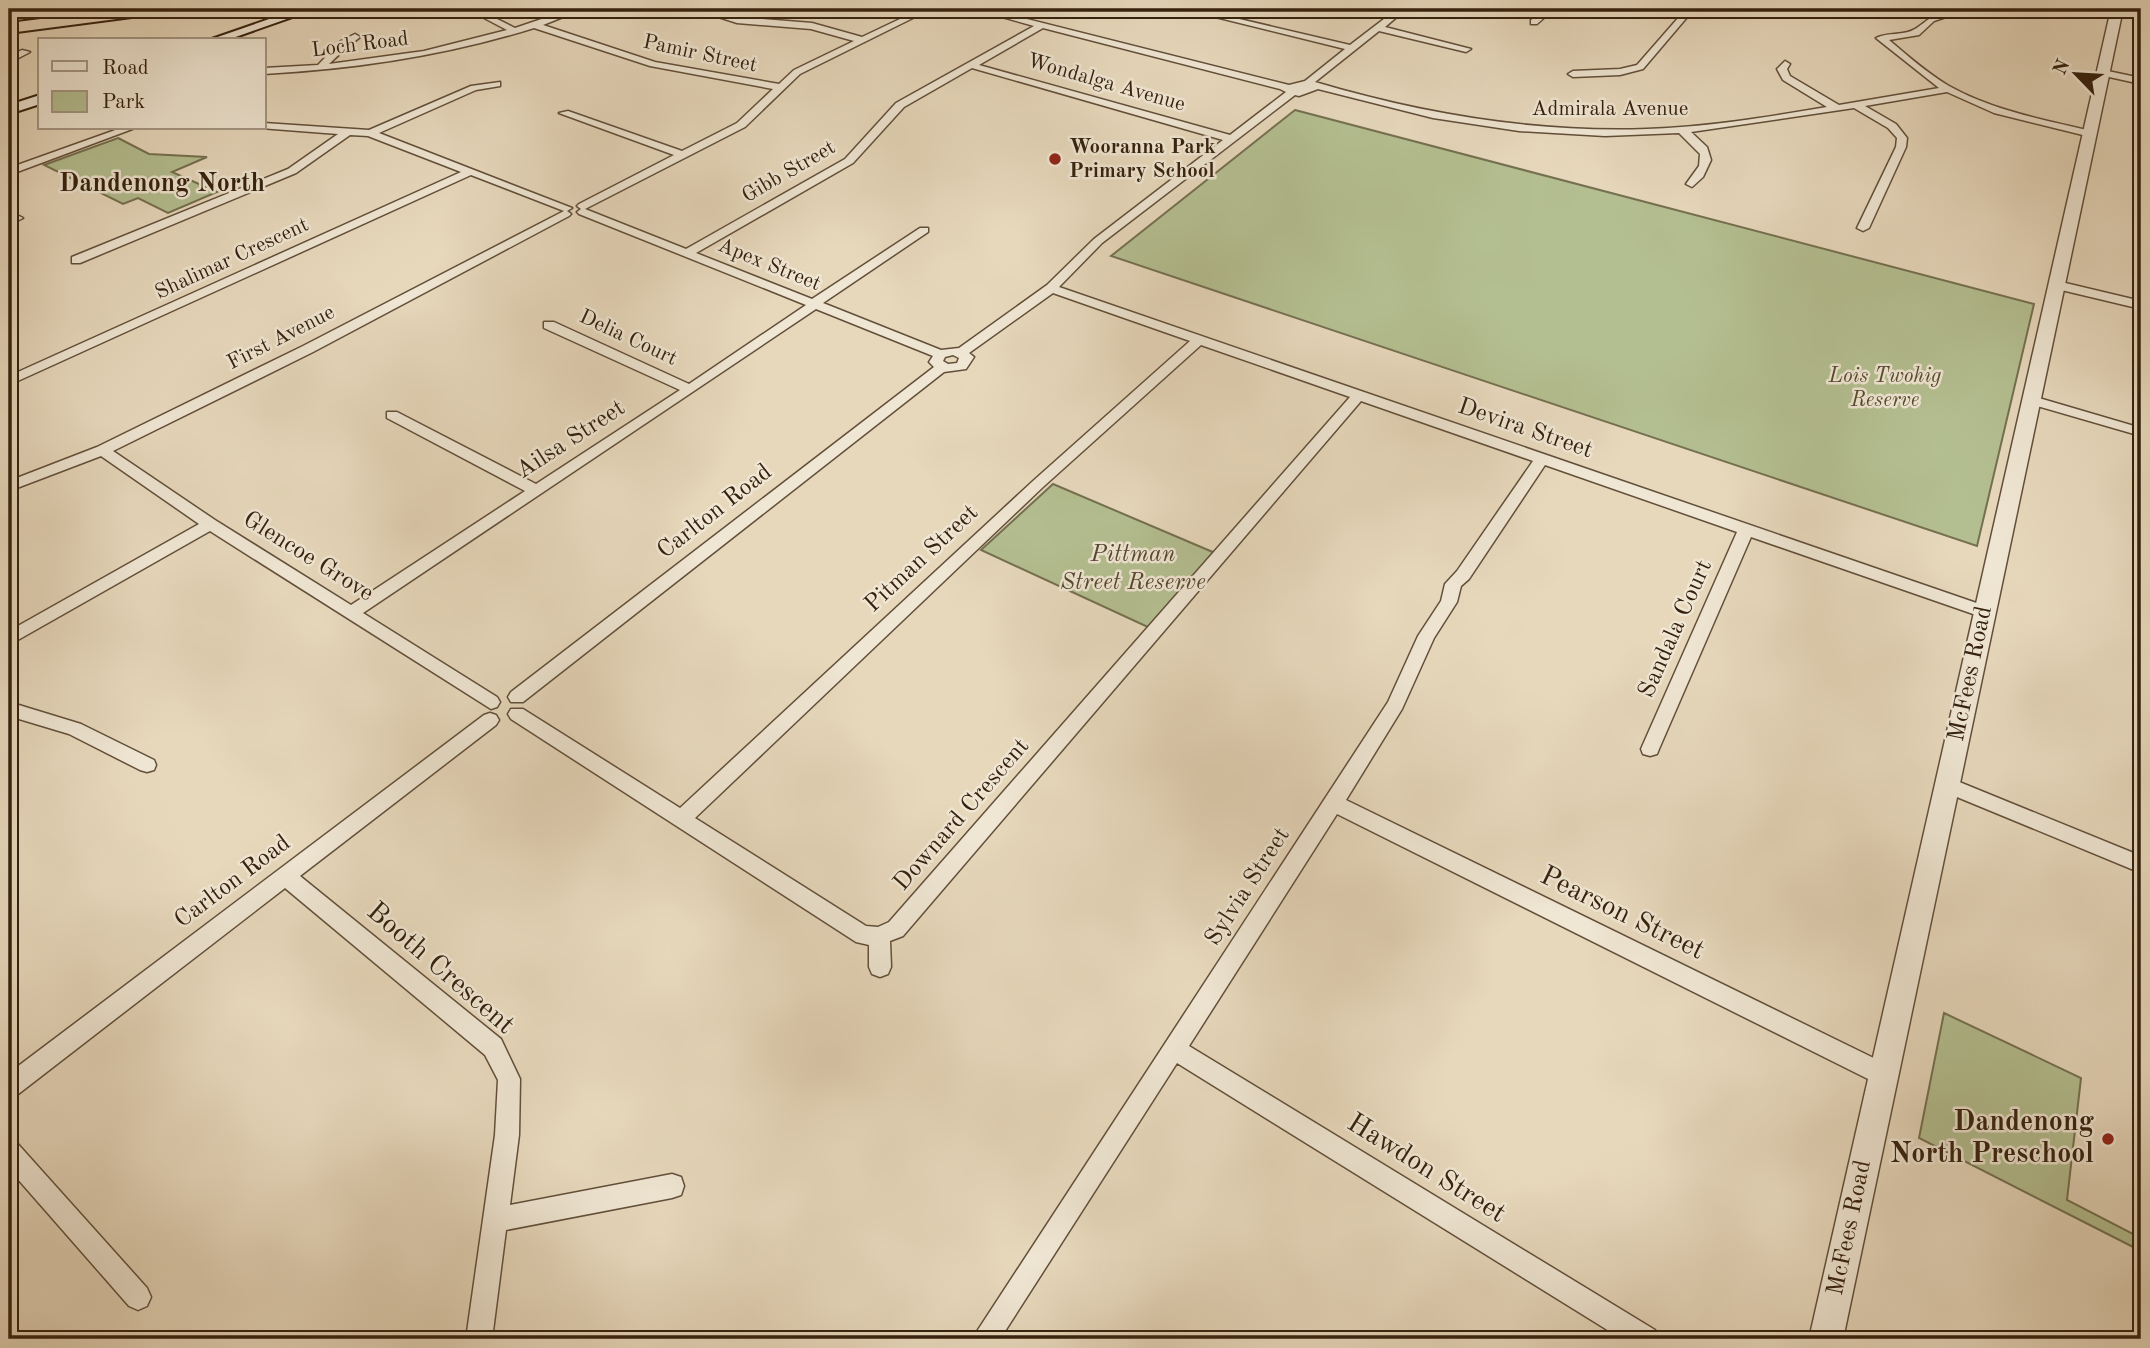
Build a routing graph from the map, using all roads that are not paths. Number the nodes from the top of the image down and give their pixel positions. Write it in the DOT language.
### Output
graph roads {
  1 [pos="67,9"];
  2 [pos="155,9"];
  3 [pos="309,9"];
  4 [pos="471,9"];
  5 [pos="579,9"];
  6 [pos="698,9"];
  7 [pos="927,9"];
  8 [pos="978,9"];
  9 [pos="1187,9"];
  10 [pos="1402,9"];
  11 [pos="1550,9"];
  12 [pos="1690,9"];
  13 [pos="2111,10"];
  14 [pos="1946,14"];
  15 [pos="9,16"];
  16 [pos="1534,22"];
  17 [pos="535,25"];
  18 [pos="1042,25"];
  19 [pos="9,28"];
  20 [pos="1377,29"];
  21 [pos="517,32"];
  22 [pos="355,37"];
  23 [pos="221,38"];
  24 [pos="862,40"];
  25 [pos="1351,48"];
  26 [pos="1466,49"];
  27 [pos="24,52"];
  28 [pos="9,60"];
  29 [pos="1785,64"];
  30 [pos="970,65"];
  31 [pos="319,69"];
  32 [pos="266,71"];
  33 [pos="2103,73"];
  34 [pos="1573,74"];
  35 [pos="2141,80"];
  36 [pos="497,84"];
  37 [pos="1312,85"];
  38 [pos="779,87"];
  39 [pos="1948,89"];
  40 [pos="1289,90"];
  41 [pos="38,100"];
  42 [pos="1854,104"];
  43 [pos="1835,107"];
  44 [pos="9,110"];
  45 [pos="564,113"];
  46 [pos="266,126"];
  47 [pos="124,130"];
  48 [pos="1682,130"];
  49 [pos="349,131"];
  50 [pos="370,133"];
  51 [pos="2091,134"];
  52 [pos="1233,139"];
  53 [pos="683,155"];
  54 [pos="471,171"];
  55 [pos="9,172"];
  56 [pos="1692,184"];
  57 [pos="583,209"];
  58 [pos="566,211"];
  59 [pos="1863,228"];
  60 [pos="924,230"];
  61 [pos="687,253"];
  62 [pos="76,260"];
  63 [pos="2057,285"];
  64 [pos="1051,288"];
  65 [pos="814,304"];
  66 [pos="2141,305"];
  67 [pos="549,325"];
  68 [pos="1199,340"];
  69 [pos="941,361"];
  70 [pos="9,381"];
  71 [pos="689,389"];
  72 [pos="1357,397"];
  73 [pos="2032,400"];
  74 [pos="392,415"];
  75 [pos="2141,432"];
  76 [pos="102,450"];
  77 [pos="1542,458"];
  78 [pos="9,486"];
  79 [pos="536,490"];
  80 [pos="210,524"];
  81 [pos="1746,529"];
  82 [pos="351,612"];
  83 [pos="1985,612"];
  84 [pos="9,639"];
  85 [pos="517,706"];
  86 [pos="9,709"];
  87 [pos="490,711"];
  88 [pos="1650,749"];
  89 [pos="147,765"];
  90 [pos="1947,785"];
  91 [pos="1334,803"];
  92 [pos="681,818"];
  93 [pos="2141,865"];
  94 [pos="285,876"];
  95 [pos="879,936"];
  96 [pos="880,967"];
  97 [pos="1174,1049"];
  98 [pos="1884,1075"];
  99 [pos="9,1087"];
  100 [pos="9,1151"];
  101 [pos="672,1186"];
  102 [pos="496,1220"];
  103 [pos="138,1297"];
  104 [pos="479,1339"];
  105 [pos="985,1339"];
  106 [pos="1646,1339"];
  107 [pos="1826,1339"];
  1 -- 15 [label="highway"];
  2 -- 19 [label="highway"];
  3 -- 23 [label="main road"];
  4 -- 21 [label="street"];
  5 -- 17 [label="street, Loch Road"];
  6 -- 24 [label="street"];
  7 -- 24 [label="street"];
  8 -- 18 [label="street"];
  9 -- 25 [label="street"];
  10 -- 20 [label="street"];
  11 -- 16 [label="street"];
  12 -- 34 [label="street"];
  13 -- 33 [label="street, McFees Road"];
  14 -- 39 [label="street"];
  17 -- 21 [label="street, Loch Road"];
  17 -- 38 [label="street, Pamir Street"];
  18 -- 30 [label="street, Gibb Street"];
  18 -- 40 [label="street"];
  20 -- 25 [label="street"];
  20 -- 26 [label="street"];
  21 -- 31 [label="street, Loch Road"];
  22 -- 31 [label="street"];
  24 -- 38 [label="street"];
  25 -- 37 [label="street"];
  27 -- 28 [label="street"];
  29 -- 43 [label="street"];
  30 -- 52 [label="street, Wondalga Avenue"];
  30 -- 61 [label="street, Gibb Street"];
  31 -- 32 [label="street, Loch Road"];
  33 -- 35 [label="street"];
  33 -- 51 [label="street, McFees Road"];
  36 -- 50 [label="street"];
  37 -- 40 [label="street"];
  37 -- 48 [label="street, Admirala Avenue"];
  38 -- 53 [label="street"];
  39 -- 42 [label="street, Admirala Avenue"];
  39 -- 51 [label="street"];
  40 -- 52 [label="street"];
  41 -- 44 [label="main road"];
  42 -- 43 [label="street, Admirala Avenue"];
  42 -- 59 [label="street"];
  43 -- 48 [label="street, Admirala Avenue"];
  45 -- 53 [label="street"];
  46 -- 49 [label="street"];
  47 -- 55 [label="street"];
  48 -- 56 [label="street"];
  49 -- 50 [label="street"];
  49 -- 62 [label="street"];
  50 -- 54 [label="street"];
  51 -- 63 [label="street, McFees Road"];
  52 -- 64 [label="street"];
  53 -- 57 [label="street"];
  54 -- 58 [label="street"];
  54 -- 70 [label="street, Shalimar Crescent"];
  57 -- 58 [label="street"];
  57 -- 61 [label="street, Apex Street"];
  58 -- 76 [label="street, First Avenue"];
  60 -- 65 [label="street, Ailsa Street"];
  61 -- 65 [label="street, Apex Street"];
  63 -- 66 [label="street"];
  63 -- 73 [label="street, McFees Road"];
  64 -- 68 [label="street, Devira Street"];
  64 -- 69 [label="street"];
  65 -- 69 [label="street, Apex Street"];
  65 -- 71 [label="street, Ailsa Street"];
  67 -- 71 [label="street, Delia Court"];
  68 -- 72 [label="street, Devira Street"];
  68 -- 92 [label="street, Pitman Street"];
  69 -- 85 [label="street, Carlton Road"];
  71 -- 79 [label="street, Ailsa Street"];
  72 -- 77 [label="street, Devira Street"];
  72 -- 95 [label="street, Downard Crescent"];
  73 -- 75 [label="street"];
  73 -- 83 [label="street, McFees Road"];
  74 -- 79 [label="street"];
  76 -- 78 [label="street, First Avenue"];
  76 -- 80 [label="street, Glencoe Grove"];
  77 -- 81 [label="street, Devira Street"];
  77 -- 91 [label="street, Sylvia Street"];
  79 -- 82 [label="street, Ailsa Street"];
  80 -- 82 [label="street, Glencoe Grove"];
  80 -- 84 [label="street"];
  81 -- 83 [label="street, Devira Street"];
  81 -- 88 [label="street, Sandala Court"];
  82 -- 87 [label="street, Glencoe Grove"];
  83 -- 90 [label="street, McFees Road"];
  85 -- 87 [label="street, Carlton Road"];
  85 -- 92 [label="street"];
  86 -- 89 [label="street"];
  87 -- 94 [label="street, Carlton Road"];
  90 -- 93 [label="street"];
  90 -- 98 [label="street, McFees Road"];
  91 -- 97 [label="street, Sylvia Street"];
  91 -- 98 [label="street, Pearson Street"];
  92 -- 95 [label="street"];
  94 -- 99 [label="street, Carlton Road"];
  94 -- 102 [label="street, Booth Crescent"];
  95 -- 96 [label="street"];
  97 -- 105 [label="street, Sylvia Street"];
  97 -- 106 [label="street, Hawdon Street"];
  98 -- 107 [label="street, McFees Road"];
  100 -- 103 [label="street"];
  101 -- 102 [label="street"];
  102 -- 104 [label="street, Booth Crescent"];
}
